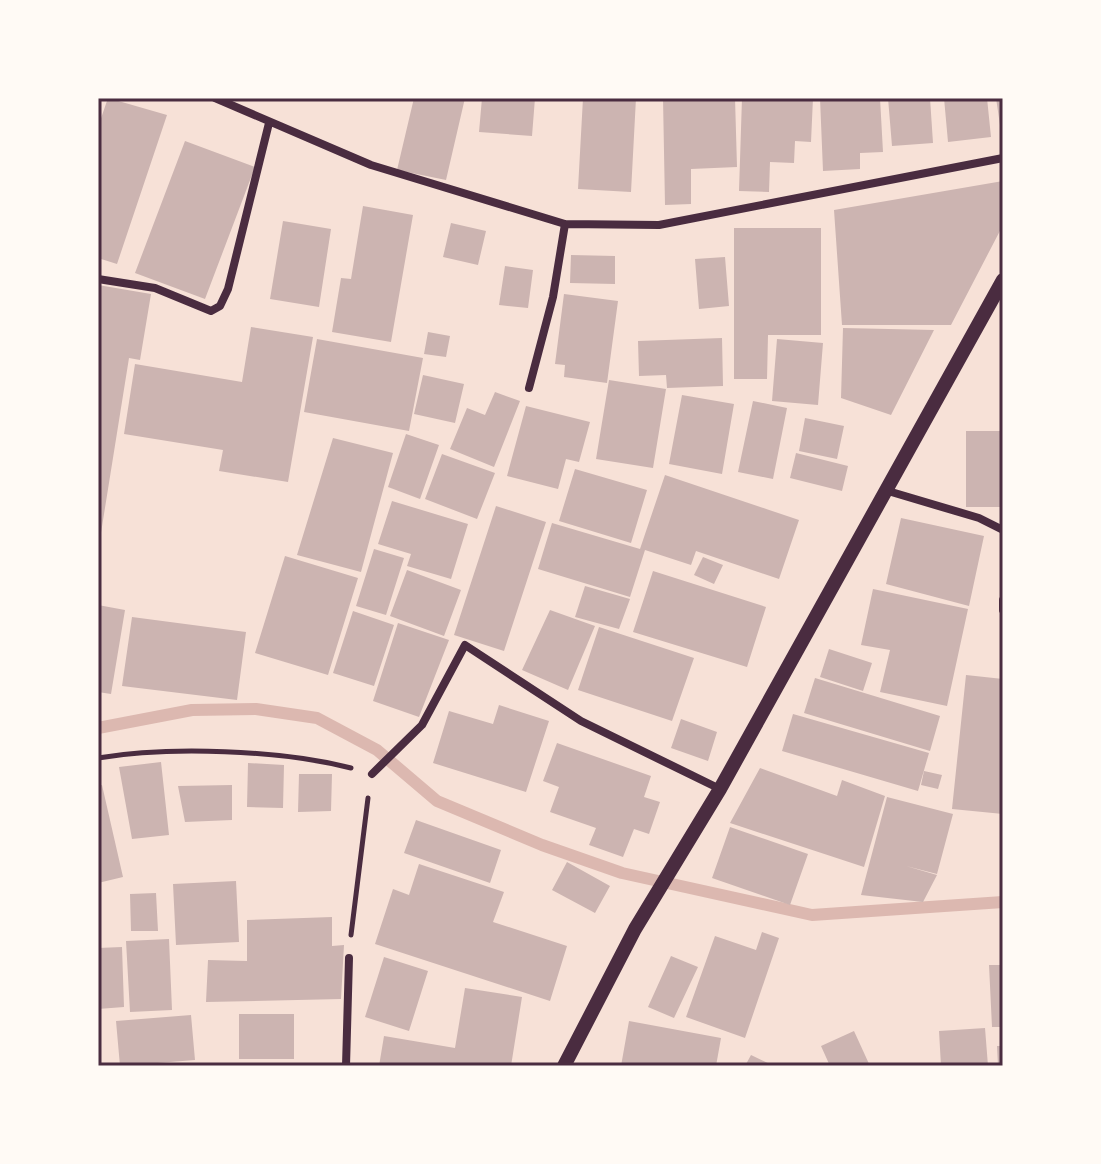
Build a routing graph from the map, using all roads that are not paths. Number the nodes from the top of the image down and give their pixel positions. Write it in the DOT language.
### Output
graph roads {
  1 [pos="215,98"];
  2 [pos="269,123"];
  3 [pos="1003,158"];
  4 [pos="565,224"];
  5 [pos="98,279"];
  6 [pos="1003,280"];
  7 [pos="529,388"];
  8 [pos="888,491"];
  9 [pos="1003,530"];
  10 [pos="1003,600"];
  11 [pos="1003,610"];
  12 [pos="372,774"];
  13 [pos="720,789"];
  14 [pos="349,958"];
  15 [pos="346,1066"];
  16 [pos="564,1066"];
  1 -- 2 [label="street"];
  2 -- 4 [label="street"];
  2 -- 5 [label="street"];
  3 -- 4 [label="street"];
  4 -- 7 [label="street"];
  6 -- 8 [label="street"];
  8 -- 9 [label="street"];
  8 -- 13 [label="street"];
  10 -- 11 [label="street"];
  12 -- 13 [label="street"];
  13 -- 16 [label="street"];
  14 -- 15 [label="street"];
}
